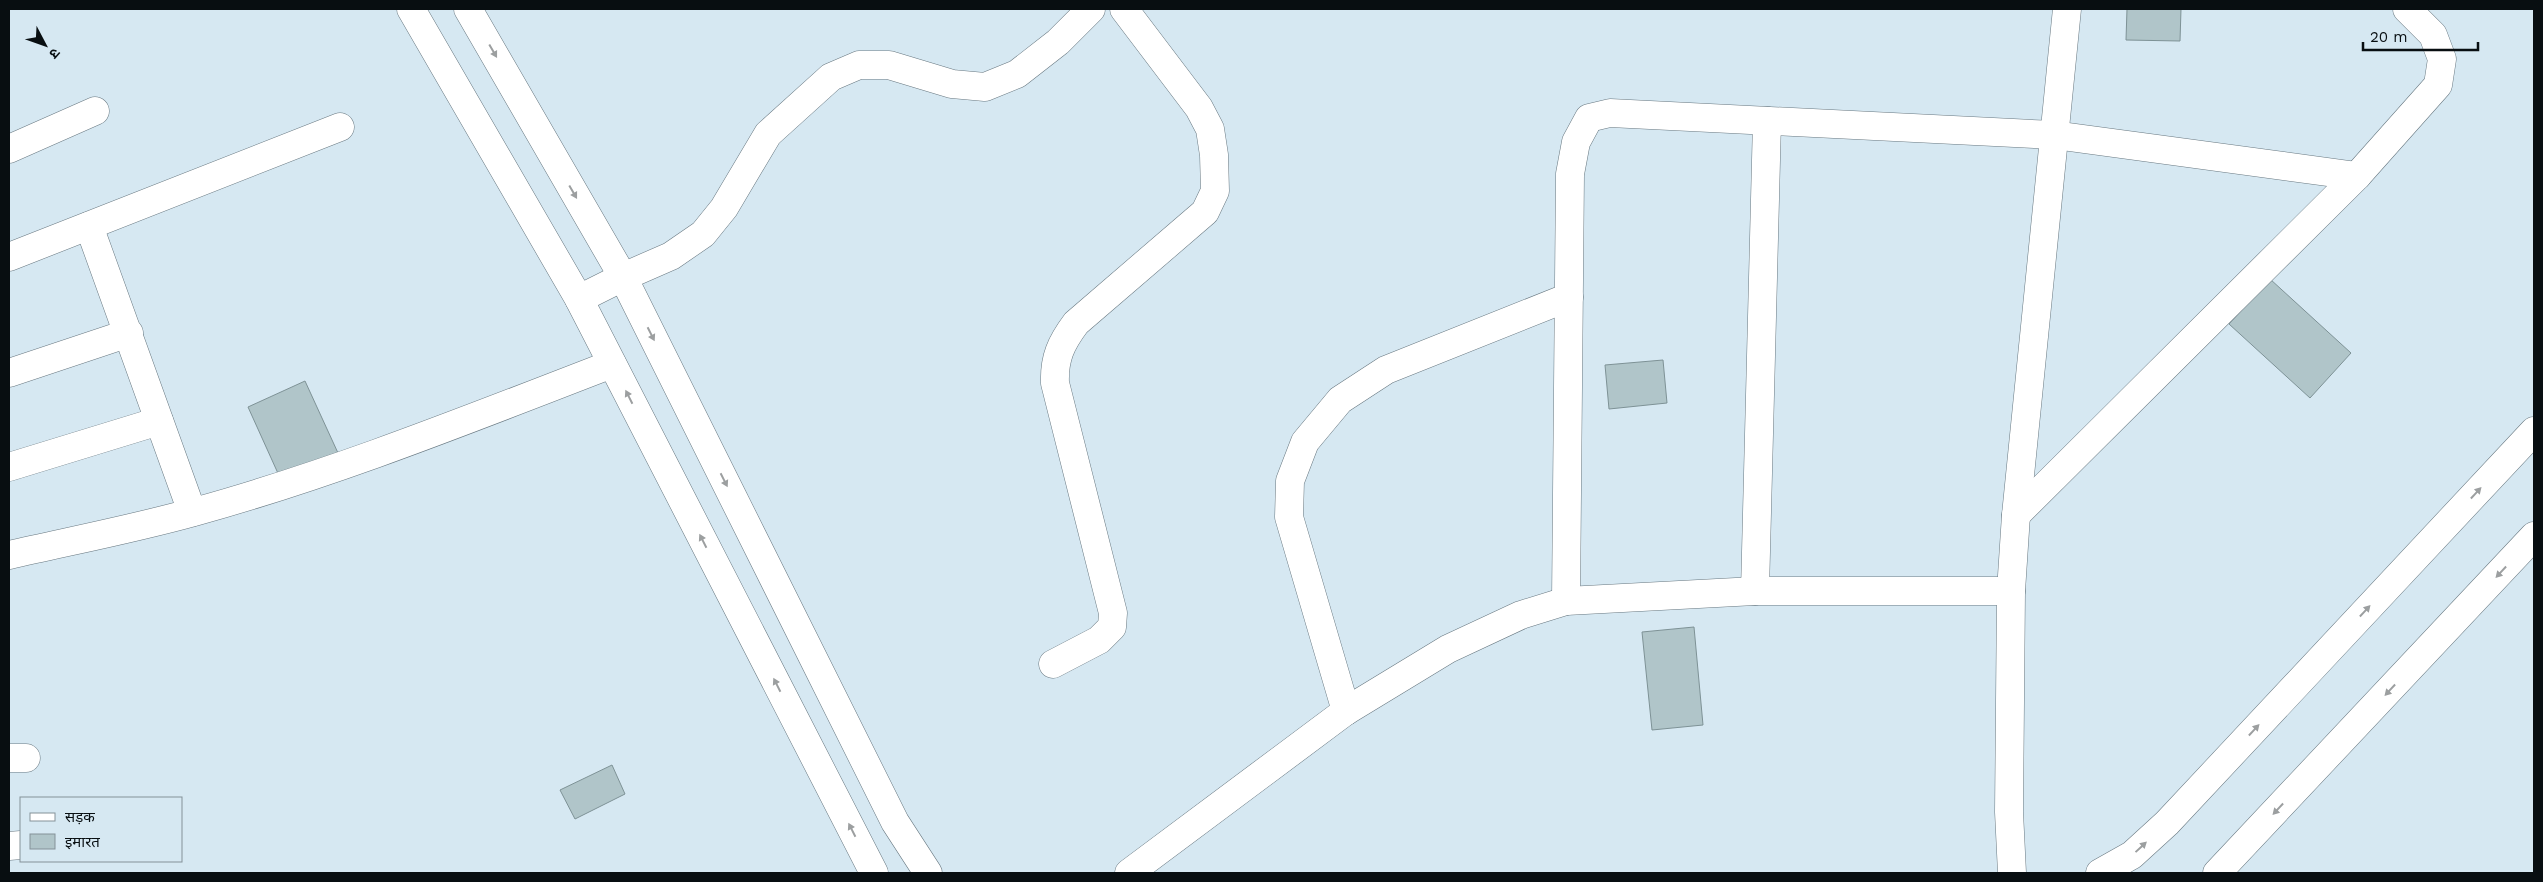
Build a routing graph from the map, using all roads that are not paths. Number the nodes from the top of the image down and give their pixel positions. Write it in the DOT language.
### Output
graph roads {
  1 [pos="411,9"];
  2 [pos="468,9"];
  3 [pos="1090,9"];
  4 [pos="1124,9"];
  5 [pos="2066,9"];
  6 [pos="2407,9"];
  7 [pos="95,111"];
  8 [pos="1767,121"];
  9 [pos="340,127"];
  10 [pos="2054,135"];
  11 [pos="9,149"];
  12 [pos="2357,176"];
  13 [pos="89,226"];
  14 [pos="9,257"];
  15 [pos="623,277"];
  16 [pos="1569,297"];
  17 [pos="580,300"];
  18 [pos="129,333"];
  19 [pos="612,364"];
  20 [pos="9,373"];
  21 [pos="160,421"];
  22 [pos="2534,431"];
  23 [pos="9,467"];
  24 [pos="192,512"];
  25 [pos="2016,515"];
  26 [pos="2534,536"];
  27 [pos="9,555"];
  28 [pos="1755,591"];
  29 [pos="2011,591"];
  30 [pos="1566,601"];
  31 [pos="1053,664"];
  32 [pos="1346,711"];
  33 [pos="874,873"];
  34 [pos="928,873"];
  35 [pos="1129,873"];
  36 [pos="2012,873"];
  37 [pos="2100,873"];
  38 [pos="2218,873"];
  1 -- 17 [label="street"];
  2 -- 15 [label="street, one-way"];
  3 -- 15 [label="street"];
  4 -- 31 [label="street"];
  5 -- 10 [label="street"];
  6 -- 12 [label="street"];
  7 -- 11 [label="street"];
  8 -- 10 [label="street"];
  8 -- 16 [label="street"];
  8 -- 28 [label="street"];
  9 -- 13 [label="street"];
  10 -- 12 [label="street"];
  10 -- 25 [label="street"];
  12 -- 25 [label="street"];
  13 -- 14 [label="street"];
  13 -- 18 [label="street"];
  15 -- 17 [label="street"];
  15 -- 34 [label="street, one-way"];
  16 -- 30 [label="street"];
  16 -- 32 [label="street"];
  17 -- 19 [label="street"];
  18 -- 20 [label="street"];
  18 -- 21 [label="street"];
  19 -- 24 [label="street"];
  33 -- 19 [label="street, one-way"];
  21 -- 23 [label="street"];
  21 -- 24 [label="street"];
  37 -- 22 [label="street, one-way"];
  24 -- 27 [label="street"];
  25 -- 29 [label="street"];
  26 -- 38 [label="street, one-way"];
  28 -- 29 [label="street"];
  28 -- 30 [label="street"];
  29 -- 36 [label="street"];
  30 -- 32 [label="street"];
  32 -- 35 [label="street"];
}
